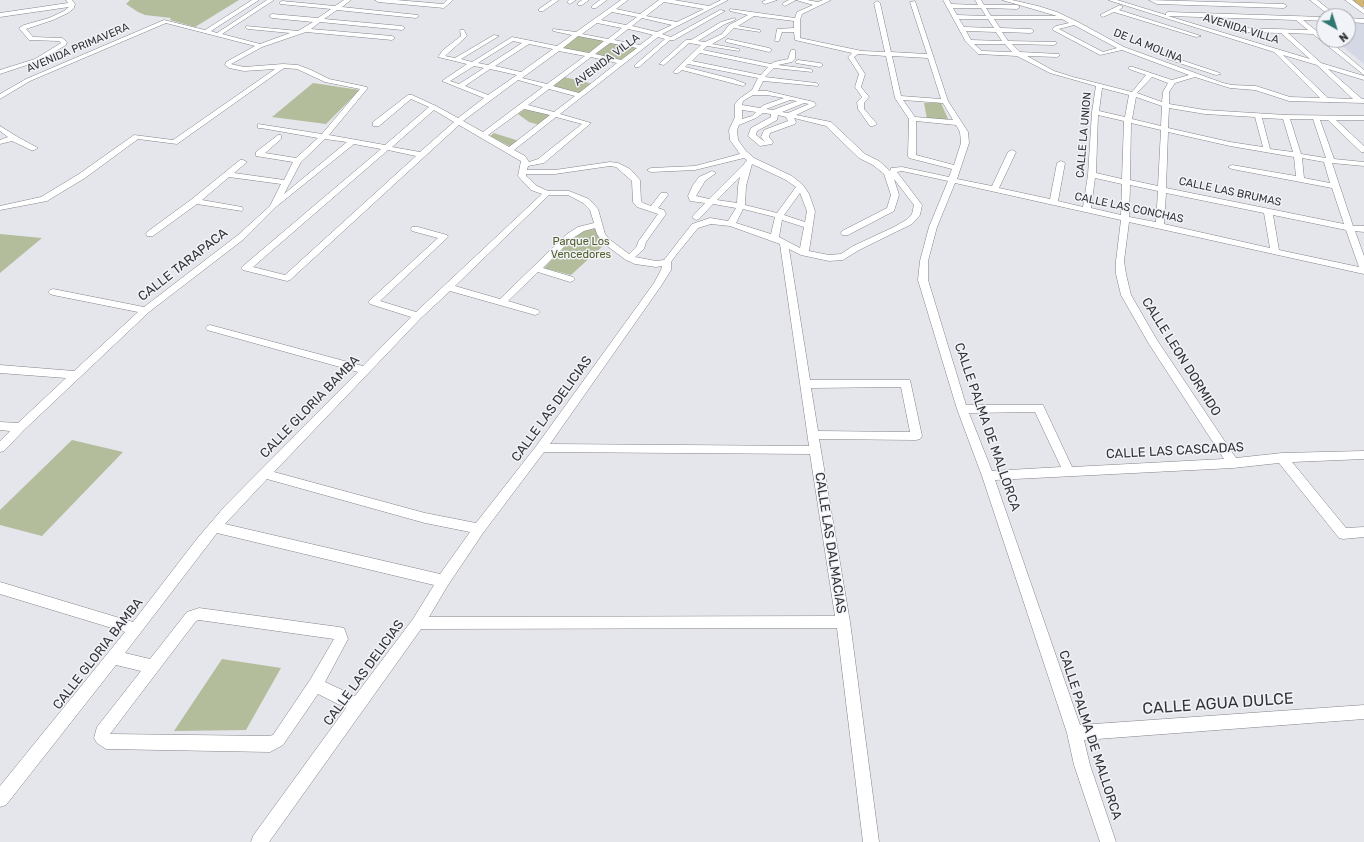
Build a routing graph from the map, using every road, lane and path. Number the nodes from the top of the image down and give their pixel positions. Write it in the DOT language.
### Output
graph roads {
  1 [pos="256,0"];
  2 [pos="270,0"];
  3 [pos="314,0"];
  4 [pos="348,0"];
  5 [pos="382,0"];
  6 [pos="431,0"];
  7 [pos="556,0"];
  8 [pos="586,0"];
  9 [pos="604,0"];
  10 [pos="625,0"];
  11 [pos="663,0"];
  12 [pos="725,0"];
  13 [pos="774,0"];
  14 [pos="794,0"];
  15 [pos="799,0"];
  16 [pos="828,0"];
  17 [pos="946,0"];
  18 [pos="978,0"];
  19 [pos="1005,0"];
  20 [pos="1112,0"];
  21 [pos="1135,0"];
  22 [pos="1152,0"];
  23 [pos="1248,0"];
  24 [pos="1277,0"];
  25 [pos="1313,0"];
  26 [pos="1348,0"];
  27 [pos="1358,0"];
  28 [pos="449,1"];
  29 [pos="71,2"];
  30 [pos="415,2"];
  31 [pos="765,2"];
  32 [pos="913,2"];
  33 [pos="1024,2"];
  34 [pos="282,3"];
  35 [pos="876,3"];
  36 [pos="1188,3"];
  37 [pos="580,4"];
  38 [pos="786,4"];
  39 [pos="820,4"];
  40 [pos="1126,4"];
  41 [pos="1216,4"];
  42 [pos="1364,4"];
  43 [pos="306,5"];
  44 [pos="1254,5"];
  45 [pos="949,6"];
  46 [pos="1284,6"];
  47 [pos="594,7"];
  48 [pos="984,7"];
  49 [pos="1036,7"];
  50 [pos="337,8"];
  51 [pos="710,8"];
  52 [pos="1324,8"];
  53 [pos="541,10"];
  54 [pos="611,10"];
  55 [pos="732,10"];
  56 [pos="1114,10"];
  57 [pos="722,11"];
  58 [pos="1364,12"];
  59 [pos="755,13"];
  60 [pos="400,14"];
  61 [pos="1155,14"];
  62 [pos="0,15"];
  63 [pos="1103,15"];
  64 [pos="1200,15"];
  65 [pos="272,16"];
  66 [pos="416,16"];
  67 [pos="642,16"];
  68 [pos="1228,16"];
  69 [pos="954,17"];
  70 [pos="990,18"];
  71 [pos="1067,18"];
  72 [pos="1298,18"];
  73 [pos="733,19"];
  74 [pos="1316,19"];
  75 [pos="319,20"];
  76 [pos="797,20"];
  77 [pos="596,21"];
  78 [pos="723,23"];
  79 [pos="677,24"];
  80 [pos="1076,24"];
  81 [pos="386,26"];
  82 [pos="733,26"];
  83 [pos="248,27"];
  84 [pos="626,27"];
  85 [pos="402,28"];
  86 [pos="961,29"];
  87 [pos="555,30"];
  88 [pos="797,30"];
  89 [pos="998,30"];
  90 [pos="1242,30"];
  91 [pos="303,31"];
  92 [pos="758,31"];
  93 [pos="1031,31"];
  94 [pos="1282,31"];
  95 [pos="205,32"];
  96 [pos="462,32"];
  97 [pos="1314,32"];
  98 [pos="1092,33"];
  99 [pos="577,34"];
  100 [pos="658,34"];
  101 [pos="217,35"];
  102 [pos="373,36"];
  103 [pos="496,36"];
  104 [pos="1198,36"];
  105 [pos="392,38"];
  106 [pos="669,38"];
  107 [pos="1071,38"];
  108 [pos="716,39"];
  109 [pos="777,40"];
  110 [pos="609,41"];
  111 [pos="528,42"];
  112 [pos="692,42"];
  113 [pos="969,42"];
  114 [pos="1006,42"];
  115 [pos="1054,43"];
  116 [pos="706,44"];
  117 [pos="260,46"];
  118 [pos="1258,46"];
  119 [pos="642,47"];
  120 [pos="558,48"];
  121 [pos="1122,48"];
  122 [pos="737,50"];
  123 [pos="769,50"];
  124 [pos="700,51"];
  125 [pos="793,51"];
  126 [pos="1111,51"];
  127 [pos="856,52"];
  128 [pos="1276,52"];
  129 [pos="1018,54"];
  130 [pos="590,55"];
  131 [pos="889,55"];
  132 [pos="1057,55"];
  133 [pos="929,56"];
  134 [pos="1124,56"];
  135 [pos="456,60"];
  136 [pos="1153,60"];
  137 [pos="790,61"];
  138 [pos="622,62"];
  139 [pos="688,62"];
  140 [pos="472,64"];
  141 [pos="662,64"];
  142 [pos="820,65"];
  143 [pos="1321,65"];
  144 [pos="283,66"];
  145 [pos="637,66"];
  146 [pos="772,66"];
  147 [pos="489,67"];
  148 [pos="1131,68"];
  149 [pos="810,71"];
  150 [pos="0,72"];
  151 [pos="1364,73"];
  152 [pos="1170,74"];
  153 [pos="1218,74"];
  154 [pos="1150,75"];
  155 [pos="1194,75"];
  156 [pos="519,76"];
  157 [pos="762,78"];
  158 [pos="1183,78"];
  159 [pos="1364,78"];
  160 [pos="1172,82"];
  161 [pos="743,84"];
  162 [pos="816,85"];
  163 [pos="548,86"];
  164 [pos="1099,86"];
  165 [pos="459,87"];
  166 [pos="752,93"];
  167 [pos="1133,94"];
  168 [pos="579,95"];
  169 [pos="0,97"];
  170 [pos="489,98"];
  171 [pos="793,98"];
  172 [pos="898,98"];
  173 [pos="804,101"];
  174 [pos="945,101"];
  175 [pos="1327,101"];
  176 [pos="1362,101"];
  177 [pos="1165,105"];
  178 [pos="1202,105"];
  179 [pos="522,106"];
  180 [pos="434,107"];
  181 [pos="739,107"];
  182 [pos="761,110"];
  183 [pos="775,112"];
  184 [pos="1095,112"];
  185 [pos="554,114"];
  186 [pos="789,115"];
  187 [pos="1258,115"];
  188 [pos="1275,116"];
  189 [pos="1286,117"];
  190 [pos="1329,117"];
  191 [pos="1316,118"];
  192 [pos="1364,118"];
  193 [pos="913,119"];
  194 [pos="1128,120"];
  195 [pos="459,121"];
  196 [pos="737,123"];
  197 [pos="958,123"];
  198 [pos="376,124"];
  199 [pos="873,124"];
  200 [pos="261,126"];
  201 [pos="0,128"];
  202 [pos="1164,130"];
  203 [pos="484,135"];
  204 [pos="278,136"];
  205 [pos="324,136"];
  206 [pos="13,138"];
  207 [pos="353,141"];
  208 [pos="0,142"];
  209 [pos="34,148"];
  210 [pos="387,148"];
  211 [pos="510,150"];
  212 [pos="1267,150"];
  213 [pos="1364,150"];
  214 [pos="1012,152"];
  215 [pos="422,155"];
  216 [pos="1298,155"];
  217 [pos="748,160"];
  218 [pos="298,161"];
  219 [pos="1329,161"];
  220 [pos="243,162"];
  221 [pos="1061,163"];
  222 [pos="1364,164"];
  223 [pos="1232,167"];
  224 [pos="957,168"];
  225 [pos="523,169"];
  226 [pos="651,170"];
  227 [pos="712,173"];
  228 [pos="895,174"];
  229 [pos="228,175"];
  230 [pos="1092,175"];
  231 [pos="1300,179"];
  232 [pos="952,180"];
  233 [pos="286,182"];
  234 [pos="1126,182"];
  235 [pos="1336,186"];
  236 [pos="800,187"];
  237 [pos="1161,189"];
  238 [pos="994,190"];
  239 [pos="547,193"];
  240 [pos="664,195"];
  241 [pos="195,201"];
  242 [pos="710,201"];
  243 [pos="1053,203"];
  244 [pos="741,206"];
  245 [pos="273,207"];
  246 [pos="0,208"];
  247 [pos="239,209"];
  248 [pos="653,209"];
  249 [pos="1087,210"];
  250 [pos="1268,211"];
  251 [pos="780,216"];
  252 [pos="696,217"];
  253 [pos="1125,218"];
  254 [pos="599,224"];
  255 [pos="731,224"];
  256 [pos="809,226"];
  257 [pos="1160,226"];
  258 [pos="1350,228"];
  259 [pos="416,229"];
  260 [pos="1364,229"];
  261 [pos="846,233"];
  262 [pos="150,234"];
  263 [pos="779,241"];
  264 [pos="1275,251"];
  265 [pos="804,253"];
  266 [pos="629,258"];
  267 [pos="667,262"];
  268 [pos="537,269"];
  269 [pos="1364,270"];
  270 [pos="570,279"];
  271 [pos="447,288"];
  272 [pos="54,292"];
  273 [pos="501,303"];
  274 [pos="146,310"];
  275 [pos="535,312"];
  276 [pos="418,316"];
  277 [pos="210,328"];
  278 [pos="0,369"];
  279 [pos="365,370"];
  280 [pos="76,375"];
  281 [pos="805,384"];
  282 [pos="962,409"];
  283 [pos="0,426"];
  284 [pos="20,427"];
  285 [pos="813,435"];
  286 [pos="2,445"];
  287 [pos="541,448"];
  288 [pos="815,450"];
  289 [pos="1360,456"];
  290 [pos="1282,458"];
  291 [pos="1233,463"];
  292 [pos="1364,466"];
  293 [pos="1068,471"];
  294 [pos="265,474"];
  295 [pos="988,476"];
  296 [pos="216,527"];
  297 [pos="479,529"];
  298 [pos="1364,532"];
  299 [pos="443,581"];
  300 [pos="0,588"];
  301 [pos="843,622"];
  302 [pos="418,623"];
  303 [pos="136,629"];
  304 [pos="113,657"];
  305 [pos="152,667"];
  306 [pos="315,685"];
  307 [pos="357,705"];
  308 [pos="1364,712"];
  309 [pos="1075,733"];
  310 [pos="0,799"];
  311 [pos="259,842"];
  312 [pos="871,842"];
  313 [pos="1108,842"];
  1 -- 95 [label="street"];
  2 -- 101 [label="street"];
  3 -- 43 [label="street"];
  4 -- 50 [label="street"];
  5 -- 30 [label="street"];
  6 -- 28 [label="street"];
  7 -- 53 [label="street"];
  8 -- 37 [label="street"];
  9 -- 47 [label="street"];
  10 -- 54 [label="street"];
  11 -- 51 [label="street"];
  11 -- 67 [label="street"];
  12 -- 51 [label="street, AVENIDA VILLA"];
  13 -- 31 [label="street"];
  14 -- 38 [label="street"];
  15 -- 39 [label="street"];
  16 -- 39 [label="street"];
  17 -- 45 [label="street"];
  18 -- 48 [label="street"];
  19 -- 33 [label="street, DE LA MOLINA"];
  20 -- 40 [label="street, AVENIDA VILLA"];
  21 -- 40 [label="street"];
  22 -- 36 [label="street"];
  23 -- 44 [label="street"];
  24 -- 46 [label="street"];
  25 -- 52 [label="street"];
  26 -- 58 [label="street"];
  27 -- 42 [label="highway"];
  28 -- 30 [label="street"];
  29 -- 62 [label="street"];
  29 -- 150 [label="street"];
  30 -- 60 [label="street"];
  32 -- 133 [label="street, CALLE PALMA DE MALLORCA"];
  33 -- 49 [label="street, DE LA MOLINA"];
  34 -- 43 [label="street"];
  35 -- 131 [label="street"];
  36 -- 41 [label="street"];
  36 -- 64 [label="street"];
  39 -- 76 [label="street"];
  40 -- 56 [label="street"];
  40 -- 61 [label="street, AVENIDA VILLA"];
  41 -- 44 [label="street"];
  41 -- 68 [label="street"];
  43 -- 50 [label="street"];
  44 -- 46 [label="street"];
  45 -- 48 [label="street"];
  45 -- 69 [label="street"];
  46 -- 72 [label="street"];
  48 -- 49 [label="street"];
  48 -- 70 [label="street"];
  49 -- 71 [label="street, DE LA MOLINA"];
  50 -- 60 [label="street"];
  50 -- 75 [label="street"];
  51 -- 79 [label="street, AVENIDA VILLA"];
  54 -- 67 [label="street"];
  54 -- 77 [label="street"];
  55 -- 59 [label="street"];
  56 -- 63 [label="street"];
  56 -- 104 [label="street"];
  57 -- 106 [label="street"];
  59 -- 76 [label="street"];
  59 -- 82 [label="street"];
  60 -- 66 [label="street"];
  60 -- 81 [label="street"];
  61 -- 64 [label="street"];
  61 -- 118 [label="street, AVENIDA VILLA"];
  64 -- 68 [label="street"];
  65 -- 75 [label="street"];
  67 -- 79 [label="street"];
  67 -- 84 [label="street"];
  68 -- 72 [label="street"];
  68 -- 90 [label="street"];
  69 -- 70 [label="street"];
  69 -- 86 [label="street"];
  70 -- 71 [label="street"];
  70 -- 89 [label="street"];
  71 -- 80 [label="street, DE LA MOLINA"];
  72 -- 74 [label="street"];
  72 -- 97 [label="street"];
  73 -- 78 [label="street"];
  75 -- 81 [label="street"];
  75 -- 91 [label="street"];
  76 -- 88 [label="street"];
  77 -- 84 [label="street"];
  77 -- 99 [label="street"];
  78 -- 82 [label="street"];
  78 -- 112 [label="street"];
  79 -- 100 [label="street, AVENIDA VILLA"];
  80 -- 98 [label="street, DE LA MOLINA"];
  80 -- 107 [label="street"];
  81 -- 85 [label="street"];
  81 -- 102 [label="street"];
  82 -- 92 [label="street"];
  82 -- 108 [label="street"];
  83 -- 91 [label="street"];
  84 -- 100 [label="street"];
  84 -- 110 [label="street"];
  86 -- 89 [label="street"];
  86 -- 113 [label="street"];
  87 -- 99 [label="street"];
  88 -- 109 [label="street"];
  88 -- 127 [label="street"];
  89 -- 93 [label="street"];
  89 -- 114 [label="street"];
  90 -- 94 [label="street"];
  90 -- 118 [label="street"];
  91 -- 102 [label="street"];
  91 -- 117 [label="street"];
  94 -- 97 [label="street"];
  94 -- 143 [label="street"];
  95 -- 101 [label="street"];
  95 -- 169 [label="street, AVENIDA PRIMAVERA"];
  96 -- 135 [label="street"];
  97 -- 151 [label="street"];
  98 -- 107 [label="street"];
  98 -- 121 [label="street, DE LA MOLINA"];
  99 -- 110 [label="street"];
  99 -- 120 [label="street"];
  100 -- 106 [label="street"];
  100 -- 119 [label="street, AVENIDA VILLA"];
  101 -- 117 [label="street"];
  102 -- 105 [label="street"];
  103 -- 135 [label="street"];
  106 -- 145 [label="street"];
  107 -- 126 [label="street"];
  108 -- 116 [label="street"];
  108 -- 123 [label="street"];
  110 -- 119 [label="street"];
  110 -- 130 [label="street"];
  111 -- 120 [label="street"];
  111 -- 140 [label="street"];
  111 -- 147 [label="street"];
  112 -- 116 [label="street"];
  112 -- 141 [label="street"];
  113 -- 114 [label="street"];
  113 -- 129 [label="street"];
  114 -- 115 [label="street"];
  114 -- 129 [label="street"];
  116 -- 122 [label="street"];
  116 -- 124 [label="street"];
  117 -- 144 [label="street"];
  118 -- 128 [label="street, AVENIDA VILLA"];
  119 -- 138 [label="street, AVENIDA VILLA"];
  120 -- 130 [label="street"];
  120 -- 156 [label="street"];
  121 -- 126 [label="street"];
  121 -- 136 [label="street, DE LA MOLINA"];
  124 -- 139 [label="street"];
  124 -- 146 [label="street"];
  125 -- 137 [label="street"];
  126 -- 134 [label="street"];
  127 -- 131 [label="street"];
  127 -- 199 [label="street"];
  128 -- 143 [label="street, AVENIDA VILLA"];
  128 -- 175 [label="street"];
  129 -- 132 [label="street"];
  129 -- 164 [label="street"];
  130 -- 138 [label="street"];
  130 -- 163 [label="street"];
  131 -- 133 [label="street"];
  131 -- 172 [label="street"];
  133 -- 174 [label="street, CALLE PALMA DE MALLORCA"];
  135 -- 140 [label="street"];
  136 -- 153 [label="street"];
  136 -- 155 [label="street, DE LA MOLINA"];
  137 -- 142 [label="street"];
  137 -- 146 [label="street"];
  138 -- 168 [label="street, AVENIDA VILLA"];
  139 -- 157 [label="street"];
  139 -- 161 [label="street"];
  140 -- 147 [label="street"];
  140 -- 165 [label="street"];
  143 -- 159 [label="street, AVENIDA VILLA"];
  143 -- 176 [label="street"];
  144 -- 205 [label="street, CALLE TARAPACA"];
  144 -- 246 [label="street"];
  146 -- 149 [label="street"];
  146 -- 157 [label="street"];
  147 -- 156 [label="street"];
  147 -- 165 [label="street"];
  148 -- 154 [label="street"];
  152 -- 158 [label="street"];
  154 -- 160 [label="street"];
  154 -- 167 [label="street"];
  155 -- 158 [label="street"];
  155 -- 175 [label="street, DE LA MOLINA"];
  156 -- 163 [label="street"];
  156 -- 170 [label="street"];
  157 -- 162 [label="street"];
  157 -- 166 [label="street"];
  158 -- 160 [label="street"];
  160 -- 177 [label="street"];
  163 -- 168 [label="street"];
  163 -- 179 [label="street"];
  164 -- 167 [label="street"];
  164 -- 184 [label="street, CALLE LA UNION"];
  165 -- 170 [label="street"];
  166 -- 171 [label="street"];
  166 -- 181 [label="street"];
  167 -- 177 [label="street"];
  167 -- 194 [label="street, CALLE LEON DORMIDO"];
  168 -- 185 [label="street, AVENIDA VILLA"];
  170 -- 195 [label="street"];
  171 -- 173 [label="street"];
  171 -- 182 [label="street"];
  172 -- 174 [label="street"];
  172 -- 193 [label="street"];
  173 -- 183 [label="street"];
  173 -- 186 [label="street"];
  174 -- 197 [label="street, CALLE PALMA DE MALLORCA"];
  175 -- 176 [label="street, DE LA MOLINA"];
  177 -- 187 [label="street"];
  177 -- 202 [label="street"];
  178 -- 188 [label="street"];
  179 -- 185 [label="street"];
  179 -- 203 [label="street"];
  180 -- 195 [label="street"];
  180 -- 198 [label="street"];
  180 -- 210 [label="street"];
  181 -- 182 [label="street"];
  181 -- 196 [label="street"];
  182 -- 183 [label="street"];
  182 -- 196 [label="street"];
  183 -- 186 [label="street"];
  183 -- 186 [label="street"];
  184 -- 194 [label="street"];
  184 -- 230 [label="street, CALLE LA UNION"];
  185 -- 211 [label="street, AVENIDA VILLA"];
  185 -- 225 [label="street"];
  186 -- 261 [label="street"];
  187 -- 188 [label="street"];
  187 -- 212 [label="street"];
  188 -- 189 [label="street"];
  189 -- 191 [label="street"];
  189 -- 216 [label="street"];
  190 -- 191 [label="street"];
  190 -- 192 [label="street"];
  190 -- 213 [label="street"];
  191 -- 219 [label="street"];
  193 -- 197 [label="street"];
  193 -- 224 [label="street"];
  194 -- 202 [label="street"];
  194 -- 234 [label="street, CALLE LEON DORMIDO"];
  195 -- 203 [label="street"];
  195 -- 215 [label="street"];
  196 -- 217 [label="street"];
  197 -- 224 [label="street, CALLE PALMA DE MALLORCA"];
  200 -- 205 [label="street"];
  201 -- 206 [label="street"];
  202 -- 212 [label="street"];
  202 -- 237 [label="street"];
  203 -- 211 [label="street"];
  204 -- 218 [label="street"];
  205 -- 207 [label="street"];
  205 -- 218 [label="street, CALLE TARAPACA"];
  206 -- 208 [label="street"];
  206 -- 209 [label="street"];
  207 -- 210 [label="street"];
  207 -- 245 [label="street"];
  210 -- 215 [label="street"];
  210 -- 215 [label="street"];
  211 -- 225 [label="street"];
  212 -- 216 [label="street"];
  214 -- 238 [label="street"];
  216 -- 219 [label="street"];
  216 -- 231 [label="street"];
  217 -- 226 [label="street"];
  217 -- 236 [label="street"];
  217 -- 242 [label="street"];
  217 -- 244 [label="street"];
  218 -- 233 [label="street, CALLE TARAPACA"];
  219 -- 222 [label="street"];
  219 -- 235 [label="street"];
  220 -- 229 [label="street"];
  221 -- 243 [label="street"];
  223 -- 231 [label="street"];
  224 -- 232 [label="street, CALLE PALMA DE MALLORCA"];
  225 -- 239 [label="street"];
  225 -- 248 [label="street"];
  227 -- 242 [label="street"];
  228 -- 232 [label="street, CALLE LAS CONCHAS"];
  228 -- 265 [label="street, CALLE LAS DELICIAS"];
  229 -- 233 [label="street"];
  229 -- 241 [label="street"];
  230 -- 234 [label="street, CALLE LAS BRUMAS"];
  230 -- 249 [label="street, CALLE LA UNION"];
  231 -- 235 [label="street"];
  232 -- 238 [label="street, CALLE LAS CONCHAS"];
  232 -- 282 [label="street, CALLE PALMA DE MALLORCA"];
  233 -- 245 [label="street, CALLE TARAPACA"];
  234 -- 237 [label="street, CALLE LAS BRUMAS"];
  234 -- 253 [label="street, CALLE LEON DORMIDO"];
  235 -- 258 [label="street"];
  236 -- 251 [label="street"];
  236 -- 256 [label="street"];
  237 -- 250 [label="street, CALLE LAS BRUMAS"];
  237 -- 257 [label="street"];
  238 -- 243 [label="street, CALLE LAS CONCHAS"];
  239 -- 254 [label="street"];
  239 -- 271 [label="street, CALLE GLORIA BAMBA"];
  240 -- 248 [label="street"];
  241 -- 247 [label="street"];
  241 -- 262 [label="street"];
  242 -- 244 [label="street"];
  242 -- 252 [label="street"];
  243 -- 249 [label="street, CALLE LAS CONCHAS"];
  244 -- 251 [label="street"];
  244 -- 255 [label="street"];
  245 -- 274 [label="street, CALLE TARAPACA"];
  248 -- 266 [label="street"];
  249 -- 253 [label="street, CALLE LAS CONCHAS"];
  250 -- 258 [label="street, CALLE LAS BRUMAS"];
  250 -- 264 [label="street"];
  251 -- 256 [label="street"];
  251 -- 263 [label="street"];
  253 -- 257 [label="street, CALLE LAS CONCHAS"];
  253 -- 291 [label="street, CALLE LEON DORMIDO"];
  254 -- 266 [label="street"];
  254 -- 268 [label="street"];
  255 -- 263 [label="street, CALLE LAS DELICIAS"];
  255 -- 267 [label="street, CALLE LAS DELICIAS"];
  256 -- 265 [label="street"];
  257 -- 264 [label="street, CALLE LAS CONCHAS"];
  258 -- 260 [label="street, CALLE LAS BRUMAS"];
  258 -- 269 [label="street"];
  259 -- 276 [label="street"];
  263 -- 265 [label="street, CALLE LAS DELICIAS"];
  263 -- 281 [label="street, CALLE LAS DALMACIAS"];
  264 -- 269 [label="street, CALLE LAS CONCHAS"];
  266 -- 267 [label="street"];
  267 -- 287 [label="street, CALLE LAS DELICIAS"];
  268 -- 270 [label="street"];
  268 -- 273 [label="street"];
  271 -- 273 [label="street"];
  271 -- 276 [label="street, CALLE GLORIA BAMBA"];
  272 -- 274 [label="street"];
  273 -- 275 [label="street"];
  274 -- 280 [label="street, CALLE TARAPACA"];
  276 -- 279 [label="street, CALLE GLORIA BAMBA"];
  277 -- 279 [label="street"];
  278 -- 280 [label="street"];
  279 -- 294 [label="street, CALLE GLORIA BAMBA"];
  280 -- 284 [label="street, CALLE TARAPACA"];
  281 -- 285 [label="street, CALLE LAS DALMACIAS"];
  281 -- 285 [label="street"];
  282 -- 293 [label="street"];
  282 -- 295 [label="street, CALLE PALMA DE MALLORCA"];
  283 -- 284 [label="street"];
  284 -- 286 [label="street, CALLE TARAPACA"];
  285 -- 288 [label="street, CALLE LAS DALMACIAS"];
  287 -- 288 [label="street"];
  287 -- 297 [label="street, CALLE LAS DELICIAS"];
  288 -- 301 [label="street, CALLE LAS DALMACIAS"];
  289 -- 290 [label="street, CALLE LAS CASCADAS"];
  289 -- 292 [label="street"];
  290 -- 291 [label="street, CALLE LAS CASCADAS"];
  290 -- 298 [label="street"];
  291 -- 293 [label="street, CALLE LAS CASCADAS"];
  293 -- 295 [label="street, CALLE LAS CASCADAS"];
  294 -- 296 [label="street, CALLE GLORIA BAMBA"];
  294 -- 297 [label="street"];
  295 -- 309 [label="street, CALLE PALMA DE MALLORCA"];
  296 -- 299 [label="street"];
  296 -- 303 [label="street, CALLE GLORIA BAMBA"];
  297 -- 299 [label="street, CALLE LAS DELICIAS"];
  299 -- 302 [label="street, CALLE LAS DELICIAS"];
  300 -- 303 [label="street"];
  301 -- 302 [label="street"];
  301 -- 312 [label="street, CALLE LAS DALMACIAS"];
  302 -- 307 [label="street, CALLE LAS DELICIAS"];
  303 -- 304 [label="street, CALLE GLORIA BAMBA"];
  304 -- 305 [label="street"];
  304 -- 310 [label="street, CALLE GLORIA BAMBA"];
  305 -- 306 [label="street"];
  305 -- 306 [label="street"];
  306 -- 307 [label="street"];
  307 -- 311 [label="street, CALLE LAS DELICIAS"];
  308 -- 309 [label="street, CALLE AGUA DULCE"];
  309 -- 313 [label="street, CALLE PALMA DE MALLORCA"];
}
